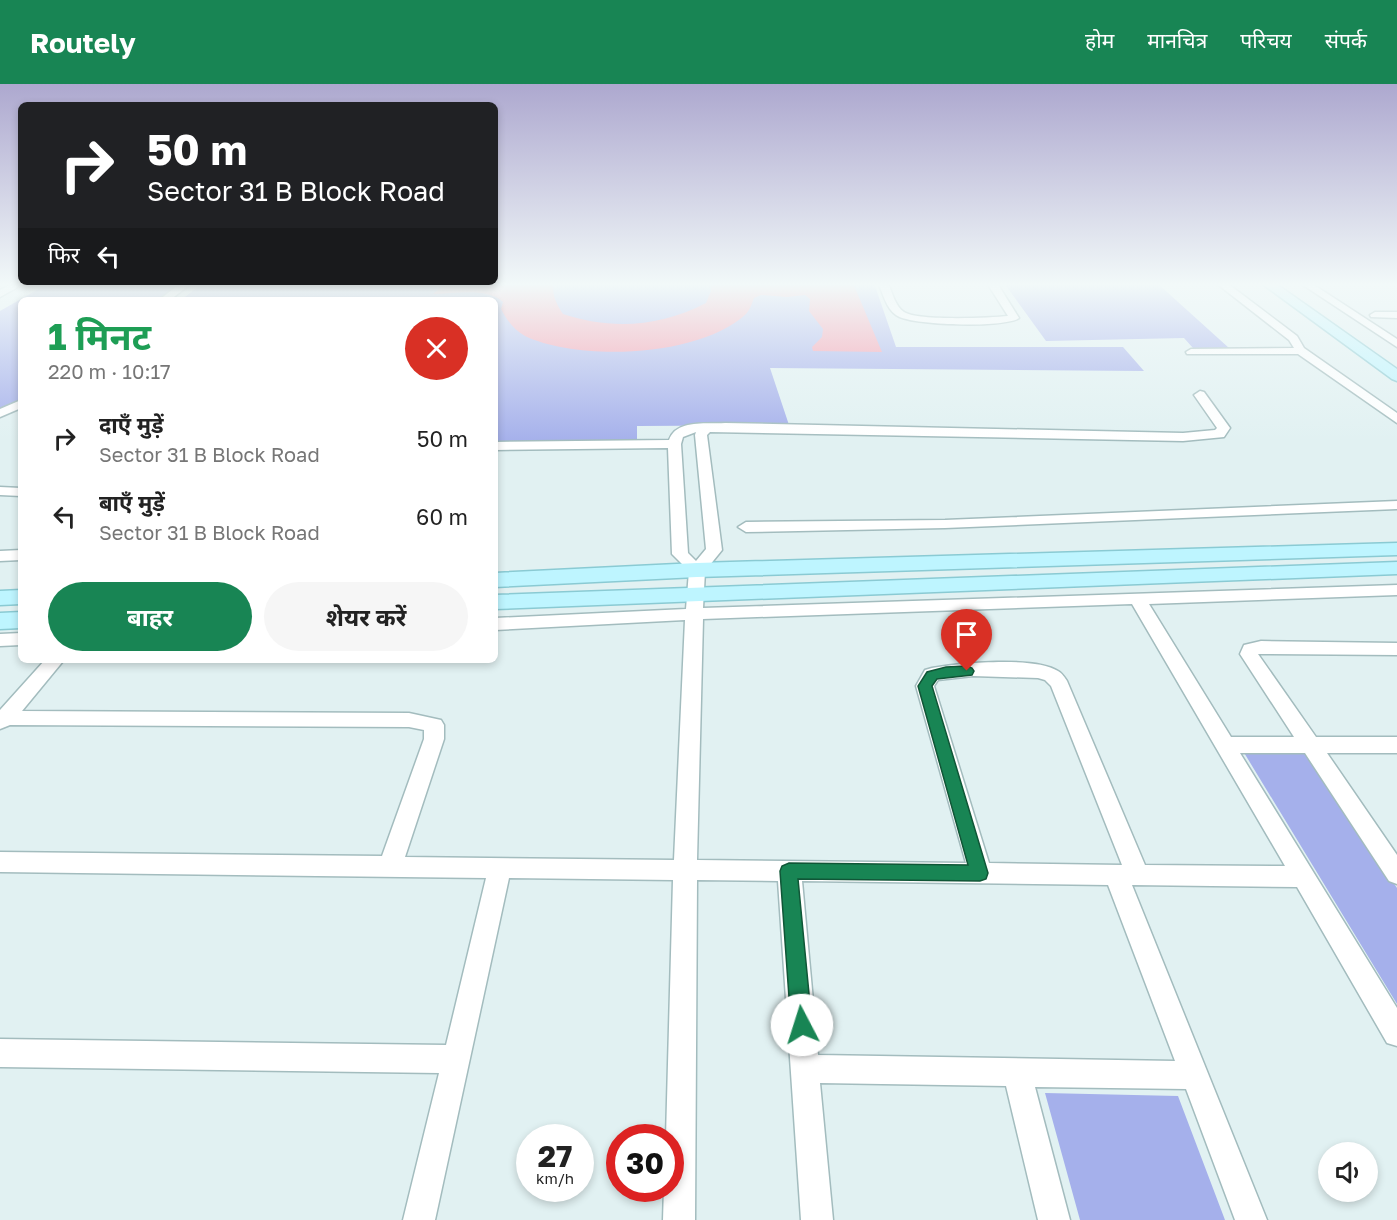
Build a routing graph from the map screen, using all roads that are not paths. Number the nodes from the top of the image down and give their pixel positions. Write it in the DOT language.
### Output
graph roads {
  1 [pos="1290,336"];
  2 [pos="1341,336"];
  3 [pos="1361,336"];
  4 [pos="1384,336"];
  5 [pos="1397,345"];
  6 [pos="1300,350"];
  7 [pos="1191,352"];
  8 [pos="1397,361"];
  9 [pos="1397,376"];
  10 [pos="1200,395"];
  11 [pos="18,405"];
  12 [pos="0,413"];
  13 [pos="1397,420"];
  14 [pos="706,428"];
  15 [pos="674,444"];
  16 [pos="498,446"];
  17 [pos="0,492"];
  18 [pos="18,492"];
  19 [pos="1397,505"];
  20 [pos="746,527"];
  21 [pos="1397,549"];
  22 [pos="18,555"];
  23 [pos="0,556"];
  24 [pos="1397,568"];
  25 [pos="697,570"];
  26 [pos="498,580"];
  27 [pos="1397,590"];
  28 [pos="18,597"];
  29 [pos="0,598"];
  30 [pos="1137,598"];
  31 [pos="498,602"];
  32 [pos="695,604"];
  33 [pos="18,620"];
  34 [pos="0,621"];
  35 [pos="498,624"];
  36 [pos="18,639"];
  37 [pos="0,640"];
  38 [pos="1397,649"];
  39 [pos="52,663"];
  40 [pos="3,721"];
  41 [pos="1309,744"];
  42 [pos="1225,745"];
  43 [pos="1397,745"];
  44 [pos="1390,854"];
  45 [pos="0,862"];
  46 [pos="390,867"];
  47 [pos="500,868"];
  48 [pos="685,870"];
  49 [pos="789,871"];
  50 [pos="980,873"];
  51 [pos="1397,874"];
  52 [pos="1127,875"];
  53 [pos="1304,877"];
  54 [pos="1397,1033"];
  55 [pos="0,1053"];
  56 [pos="456,1059"];
  57 [pos="805,1069"];
  58 [pos="1017,1072"];
  59 [pos="1194,1075"];
  60 [pos="419,1220"];
  61 [pos="679,1220"];
  62 [pos="817,1220"];
  63 [pos="1054,1220"];
  64 [pos="1251,1220"];
  1 -- 6 [label="street"];
  2 -- 9 [label="street"];
  3 -- 8 [label="street"];
  4 -- 5 [label="street"];
  6 -- 7 [label="street"];
  6 -- 13 [label="street"];
  10 -- 14 [label="street"];
  11 -- 12 [label="street"];
  14 -- 15 [label="street"];
  14 -- 25 [label="street"];
  15 -- 16 [label="street"];
  15 -- 25 [label="street"];
  17 -- 18 [label="street"];
  19 -- 20 [label="street"];
  21 -- 25 [label="street"];
  22 -- 23 [label="street"];
  24 -- 32 [label="street"];
  25 -- 26 [label="street"];
  25 -- 32 [label="street"];
  27 -- 30 [label="street"];
  28 -- 29 [label="street"];
  30 -- 32 [label="street"];
  30 -- 42 [label="street"];
  31 -- 32 [label="street"];
  32 -- 35 [label="street"];
  32 -- 48 [label="street"];
  33 -- 34 [label="street"];
  36 -- 37 [label="street"];
  38 -- 41 [label="street"];
  39 -- 40 [label="street"];
  40 -- 46 [label="street"];
  41 -- 42 [label="street"];
  41 -- 43 [label="street"];
  41 -- 44 [label="street"];
  42 -- 53 [label="street"];
  44 -- 51 [label="street"];
  45 -- 46 [label="street"];
  46 -- 47 [label="street"];
  47 -- 48 [label="street"];
  47 -- 56 [label="street"];
  48 -- 49 [label="street"];
  48 -- 61 [label="street"];
  49 -- 50 [label="street"];
  49 -- 57 [label="street"];
  50 -- 52 [label="street"];
  50 -- 52 [label="street"];
  52 -- 53 [label="street"];
  52 -- 59 [label="street"];
  53 -- 54 [label="street"];
  55 -- 56 [label="street"];
  56 -- 60 [label="street"];
  57 -- 58 [label="street"];
  57 -- 62 [label="street"];
  58 -- 59 [label="street"];
  58 -- 63 [label="street"];
  59 -- 64 [label="street"];
}
